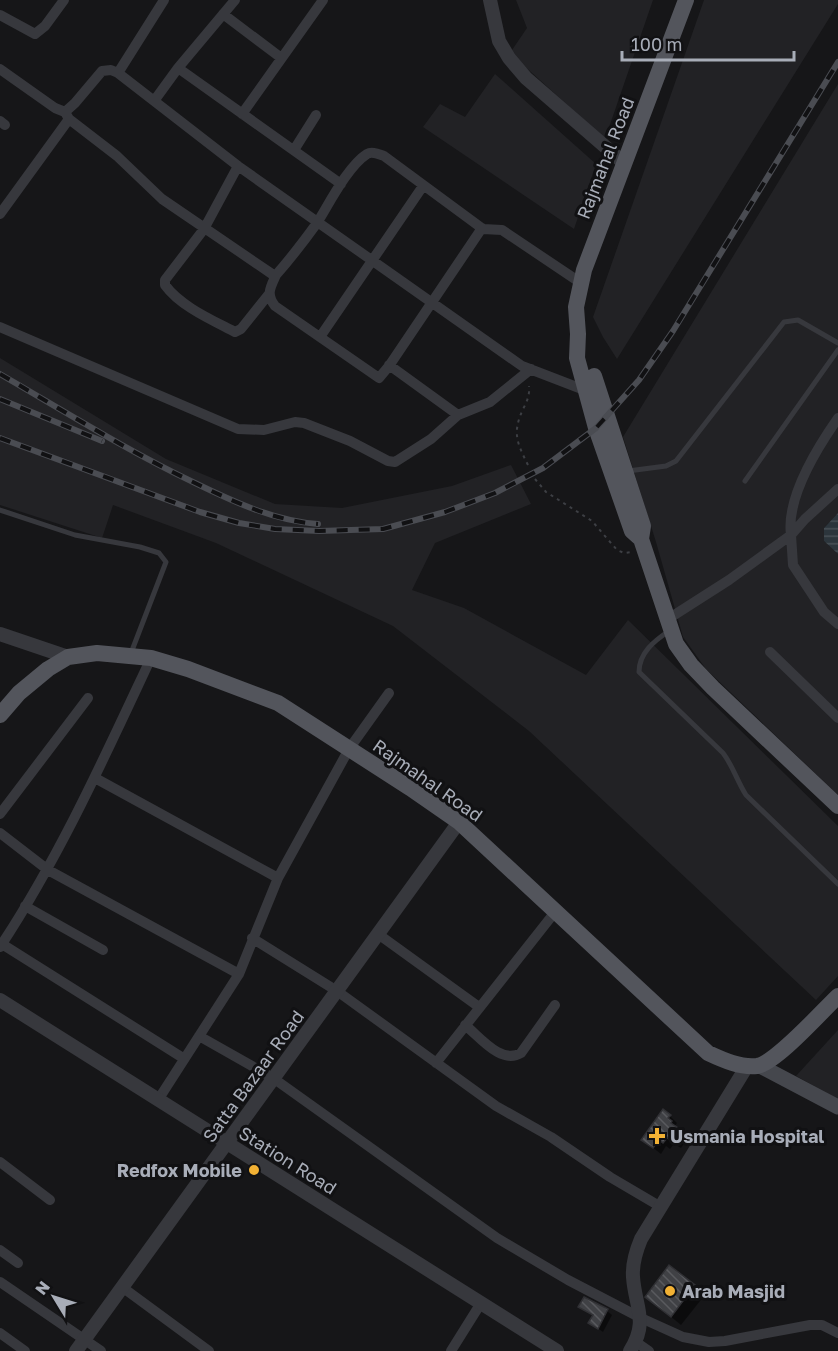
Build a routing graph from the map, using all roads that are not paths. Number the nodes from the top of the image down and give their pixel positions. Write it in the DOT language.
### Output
graph roads {
  1 [pos="64,0"];
  2 [pos="164,0"];
  3 [pos="235,0"];
  4 [pos="322,0"];
  5 [pos="490,0"];
  6 [pos="687,0"];
  7 [pos="223,14"];
  8 [pos="0,15"];
  9 [pos="280,57"];
  10 [pos="178,68"];
  11 [pos="0,69"];
  12 [pos="118,73"];
  13 [pos="154,101"];
  14 [pos="242,114"];
  15 [pos="316,115"];
  16 [pos="67,116"];
  17 [pos="294,150"];
  18 [pos="624,163"];
  19 [pos="238,166"];
  20 [pos="341,184"];
  21 [pos="423,186"];
  22 [pos="0,214"];
  23 [pos="317,222"];
  24 [pos="482,228"];
  25 [pos="204,229"];
  26 [pos="371,261"];
  27 [pos="276,275"];
  28 [pos="581,283"];
  29 [pos="269,294"];
  30 [pos="430,302"];
  31 [pos="0,327"];
  32 [pos="578,334"];
  33 [pos="320,337"];
  34 [pos="838,343"];
  35 [pos="838,350"];
  36 [pos="389,365"];
  37 [pos="529,371"];
  38 [pos="587,391"];
  39 [pos="458,415"];
  40 [pos="838,418"];
  41 [pos="624,471"];
  42 [pos="745,481"];
  43 [pos="838,489"];
  44 [pos="0,510"];
  45 [pos="791,536"];
  46 [pos="643,545"];
  47 [pos="838,624"];
  48 [pos="669,625"];
  49 [pos="0,634"];
  50 [pos="770,652"];
  51 [pos="130,654"];
  52 [pos="68,657"];
  53 [pos="151,657"];
  54 [pos="388,693"];
  55 [pos="88,698"];
  56 [pos="0,715"];
  57 [pos="838,718"];
  58 [pos="349,750"];
  59 [pos="95,778"];
  60 [pos="838,806"];
  61 [pos="0,813"];
  62 [pos="459,822"];
  63 [pos="0,833"];
  64 [pos="48,870"];
  65 [pos="278,878"];
  66 [pos="838,884"];
  67 [pos="25,906"];
  68 [pos="555,912"];
  69 [pos="378,934"];
  70 [pos="252,938"];
  71 [pos="1,945"];
  72 [pos="103,950"];
  73 [pos="239,974"];
  74 [pos="337,991"];
  75 [pos="838,996"];
  76 [pos="0,1000"];
  77 [pos="555,1005"];
  78 [pos="479,1007"];
  79 [pos="465,1025"];
  80 [pos="200,1036"];
  81 [pos="183,1058"];
  82 [pos="436,1063"];
  83 [pos="753,1066"];
  84 [pos="273,1078"];
  85 [pos="158,1100"];
  86 [pos="838,1107"];
  87 [pos="226,1143"];
  88 [pos="0,1162"];
  89 [pos="50,1200"];
  90 [pos="661,1207"];
  91 [pos="0,1250"];
  92 [pos="18,1263"];
  93 [pos="0,1282"];
  94 [pos="122,1287"];
  95 [pos="481,1303"];
  96 [pos="641,1318"];
  97 [pos="0,1333"];
  98 [pos="838,1333"];
  99 [pos="84,1339"];
  100 [pos="633,1346"];
  101 [pos="25,1351"];
  102 [pos="76,1351"];
  103 [pos="101,1351"];
  104 [pos="209,1351"];
  105 [pos="451,1351"];
  106 [pos="557,1351"];
  107 [pos="649,1351"];
  1 -- 8 [label="street"];
  2 -- 12 [label="street"];
  3 -- 7 [label="street"];
  4 -- 9 [label="street"];
  5 -- 18 [label="street"];
  6 -- 18 [label="main road, Rajmahal Road"];
  7 -- 9 [label="street"];
  7 -- 10 [label="street"];
  9 -- 14 [label="street"];
  10 -- 13 [label="street"];
  10 -- 14 [label="street"];
  11 -- 16 [label="street"];
  12 -- 13 [label="street"];
  12 -- 16 [label="street"];
  13 -- 19 [label="street"];
  14 -- 17 [label="street"];
  15 -- 17 [label="street"];
  16 -- 22 [label="street"];
  16 -- 25 [label="street"];
  17 -- 20 [label="street"];
  18 -- 28 [label="main road, Rajmahal Road"];
  19 -- 23 [label="street"];
  19 -- 25 [label="street"];
  20 -- 21 [label="street"];
  20 -- 23 [label="street"];
  21 -- 24 [label="street"];
  21 -- 26 [label="street"];
  23 -- 26 [label="street"];
  23 -- 27 [label="street"];
  24 -- 28 [label="street"];
  24 -- 30 [label="street"];
  25 -- 27 [label="street"];
  25 -- 29 [label="street"];
  26 -- 30 [label="street"];
  26 -- 33 [label="street"];
  27 -- 29 [label="street"];
  28 -- 32 [label="main road, Rajmahal Road"];
  29 -- 33 [label="street"];
  30 -- 36 [label="street"];
  30 -- 37 [label="street"];
  31 -- 39 [label="street"];
  32 -- 38 [label="main road, Rajmahal Road"];
  32 -- 41 [label="main road, Rajmahal Road"];
  33 -- 36 [label="street"];
  34 -- 41 [label="lane"];
  35 -- 42 [label="lane"];
  36 -- 39 [label="street"];
  37 -- 38 [label="street"];
  37 -- 39 [label="street"];
  38 -- 46 [label="main road, Rajmahal Road"];
  40 -- 45 [label="street"];
  41 -- 46 [label="main road, Rajmahal Road"];
  43 -- 45 [label="street"];
  44 -- 51 [label="lane"];
  45 -- 47 [label="street"];
  45 -- 48 [label="street"];
  46 -- 48 [label="main road, Rajmahal Road"];
  48 -- 60 [label="main road, Rajmahal Road"];
  48 -- 66 [label="lane"];
  49 -- 52 [label="street"];
  50 -- 57 [label="street"];
  51 -- 52 [label="main road, Rajmahal Road"];
  51 -- 53 [label="main road, Rajmahal Road"];
  52 -- 56 [label="main road, Rajmahal Road"];
  53 -- 58 [label="main road, Rajmahal Road"];
  53 -- 59 [label="street"];
  54 -- 58 [label="street"];
  55 -- 61 [label="street"];
  58 -- 62 [label="main road, Rajmahal Road"];
  58 -- 65 [label="street"];
  59 -- 64 [label="street"];
  59 -- 65 [label="street"];
  62 -- 68 [label="main road, Rajmahal Road"];
  62 -- 69 [label="street, Satta Bazaar Road"];
  63 -- 64 [label="street"];
  64 -- 67 [label="street"];
  64 -- 73 [label="street"];
  65 -- 70 [label="street"];
  67 -- 71 [label="street"];
  67 -- 72 [label="street"];
  68 -- 78 [label="street"];
  68 -- 83 [label="main road, Rajmahal Road"];
  69 -- 74 [label="street, Satta Bazaar Road"];
  69 -- 78 [label="street"];
  70 -- 73 [label="street"];
  70 -- 74 [label="street"];
  71 -- 81 [label="street"];
  73 -- 80 [label="street"];
  74 -- 82 [label="street"];
  74 -- 84 [label="street, Satta Bazaar Road"];
  75 -- 83 [label="main road"];
  76 -- 85 [label="street, Station Road"];
  77 -- 79 [label="street"];
  78 -- 79 [label="street"];
  79 -- 82 [label="street"];
  80 -- 81 [label="street"];
  80 -- 84 [label="street"];
  81 -- 85 [label="street"];
  82 -- 90 [label="street"];
  83 -- 86 [label="main road"];
  83 -- 90 [label="street"];
  84 -- 87 [label="street, Satta Bazaar Road"];
  84 -- 96 [label="street"];
  85 -- 87 [label="street, Station Road"];
  87 -- 94 [label="street, Satta Bazaar Road"];
  87 -- 95 [label="street, Station Road"];
  88 -- 89 [label="street"];
  90 -- 96 [label="street"];
  91 -- 92 [label="street"];
  93 -- 99 [label="street"];
  94 -- 99 [label="street, Satta Bazaar Road"];
  94 -- 104 [label="street"];
  95 -- 105 [label="street"];
  95 -- 106 [label="street, Station Road"];
  96 -- 98 [label="street"];
  96 -- 100 [label="street"];
  97 -- 101 [label="street"];
  99 -- 102 [label="street, Satta Bazaar Road"];
  99 -- 103 [label="street"];
  100 -- 107 [label="street"];
}
